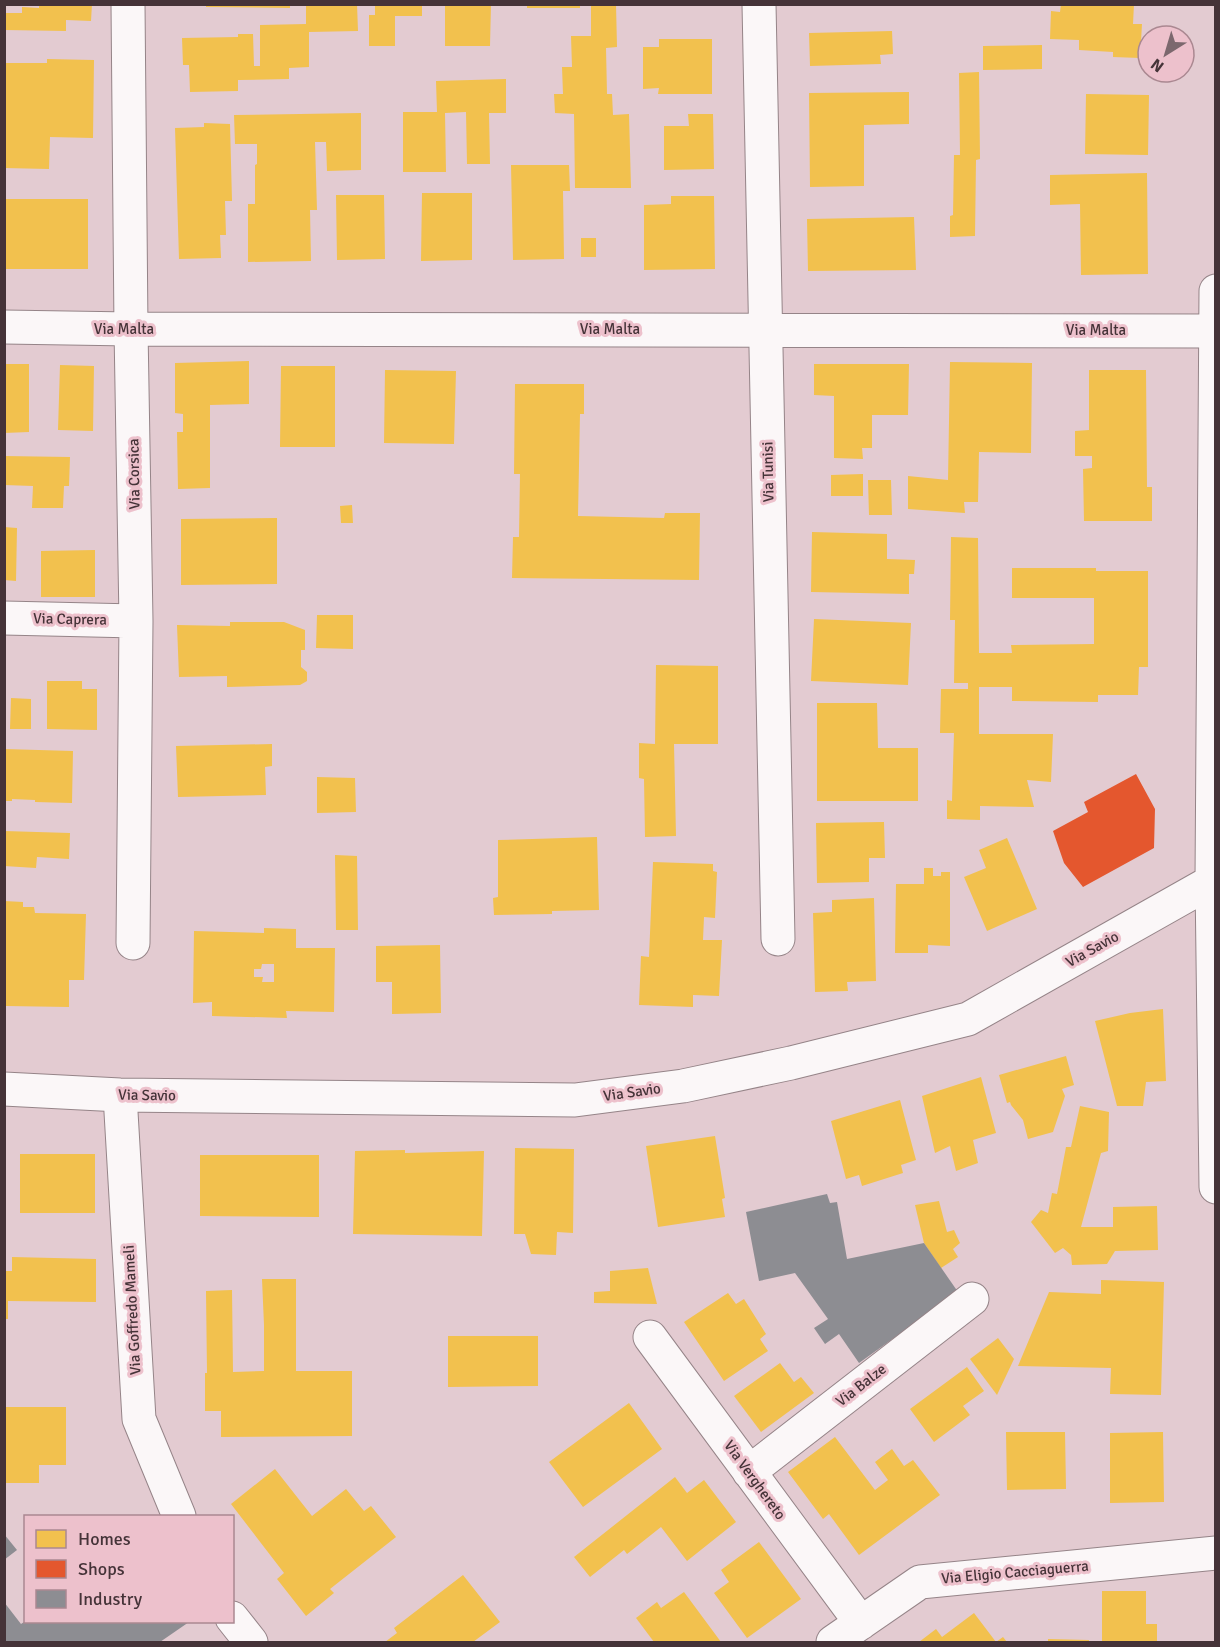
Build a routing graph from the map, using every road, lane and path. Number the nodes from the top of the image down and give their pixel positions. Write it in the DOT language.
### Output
graph roads {
  1 [pos="128,4"];
  2 [pos="759,4"];
  3 [pos="1215,291"];
  4 [pos="4,327"];
  5 [pos="131,329"];
  6 [pos="765,330"];
  7 [pos="1215,331"];
  8 [pos="4,618"];
  9 [pos="136,621"];
  10 [pos="1214,880"];
  11 [pos="778,939"];
  12 [pos="133,943"];
  13 [pos="1214,1007"];
  14 [pos="4,1089"];
  15 [pos="120,1095"];
  16 [pos="1215,1187"];
  17 [pos="972,1299"];
  18 [pos="650,1337"];
  19 [pos="749,1472"];
  20 [pos="179,1515"];
  21 [pos="1215,1553"];
  22 [pos="234,1621"];
  23 [pos="861,1623"];
  24 [pos="251,1642"];
  25 [pos="833,1642"];
  1 -- 5 [label="street, Via Corsica"];
  2 -- 6 [label="street, Via Tunisi"];
  3 -- 7 [label="street"];
  4 -- 5 [label="street, Via Malta"];
  5 -- 6 [label="street, Via Malta"];
  5 -- 9 [label="street, Via Corsica"];
  6 -- 7 [label="street, Via Malta"];
  6 -- 11 [label="street, Via Tunisi"];
  7 -- 10 [label="street"];
  8 -- 9 [label="street, Via Caprera"];
  9 -- 12 [label="street, Via Corsica"];
  10 -- 13 [label="street"];
  10 -- 15 [label="street, Via Savio"];
  13 -- 16 [label="street"];
  14 -- 15 [label="street, Via Savio"];
  15 -- 20 [label="street, Via Goffredo Mameli"];
  17 -- 19 [label="street, Via Balze"];
  18 -- 19 [label="street, Via Verghereto"];
  19 -- 23 [label="street, Via Verghereto"];
  21 -- 23 [label="street, Via Eligio Cacciaguerra"];
  22 -- 24 [label="street"];
  23 -- 25 [label="street, Via Eligio Cacciaguerra"];
}
